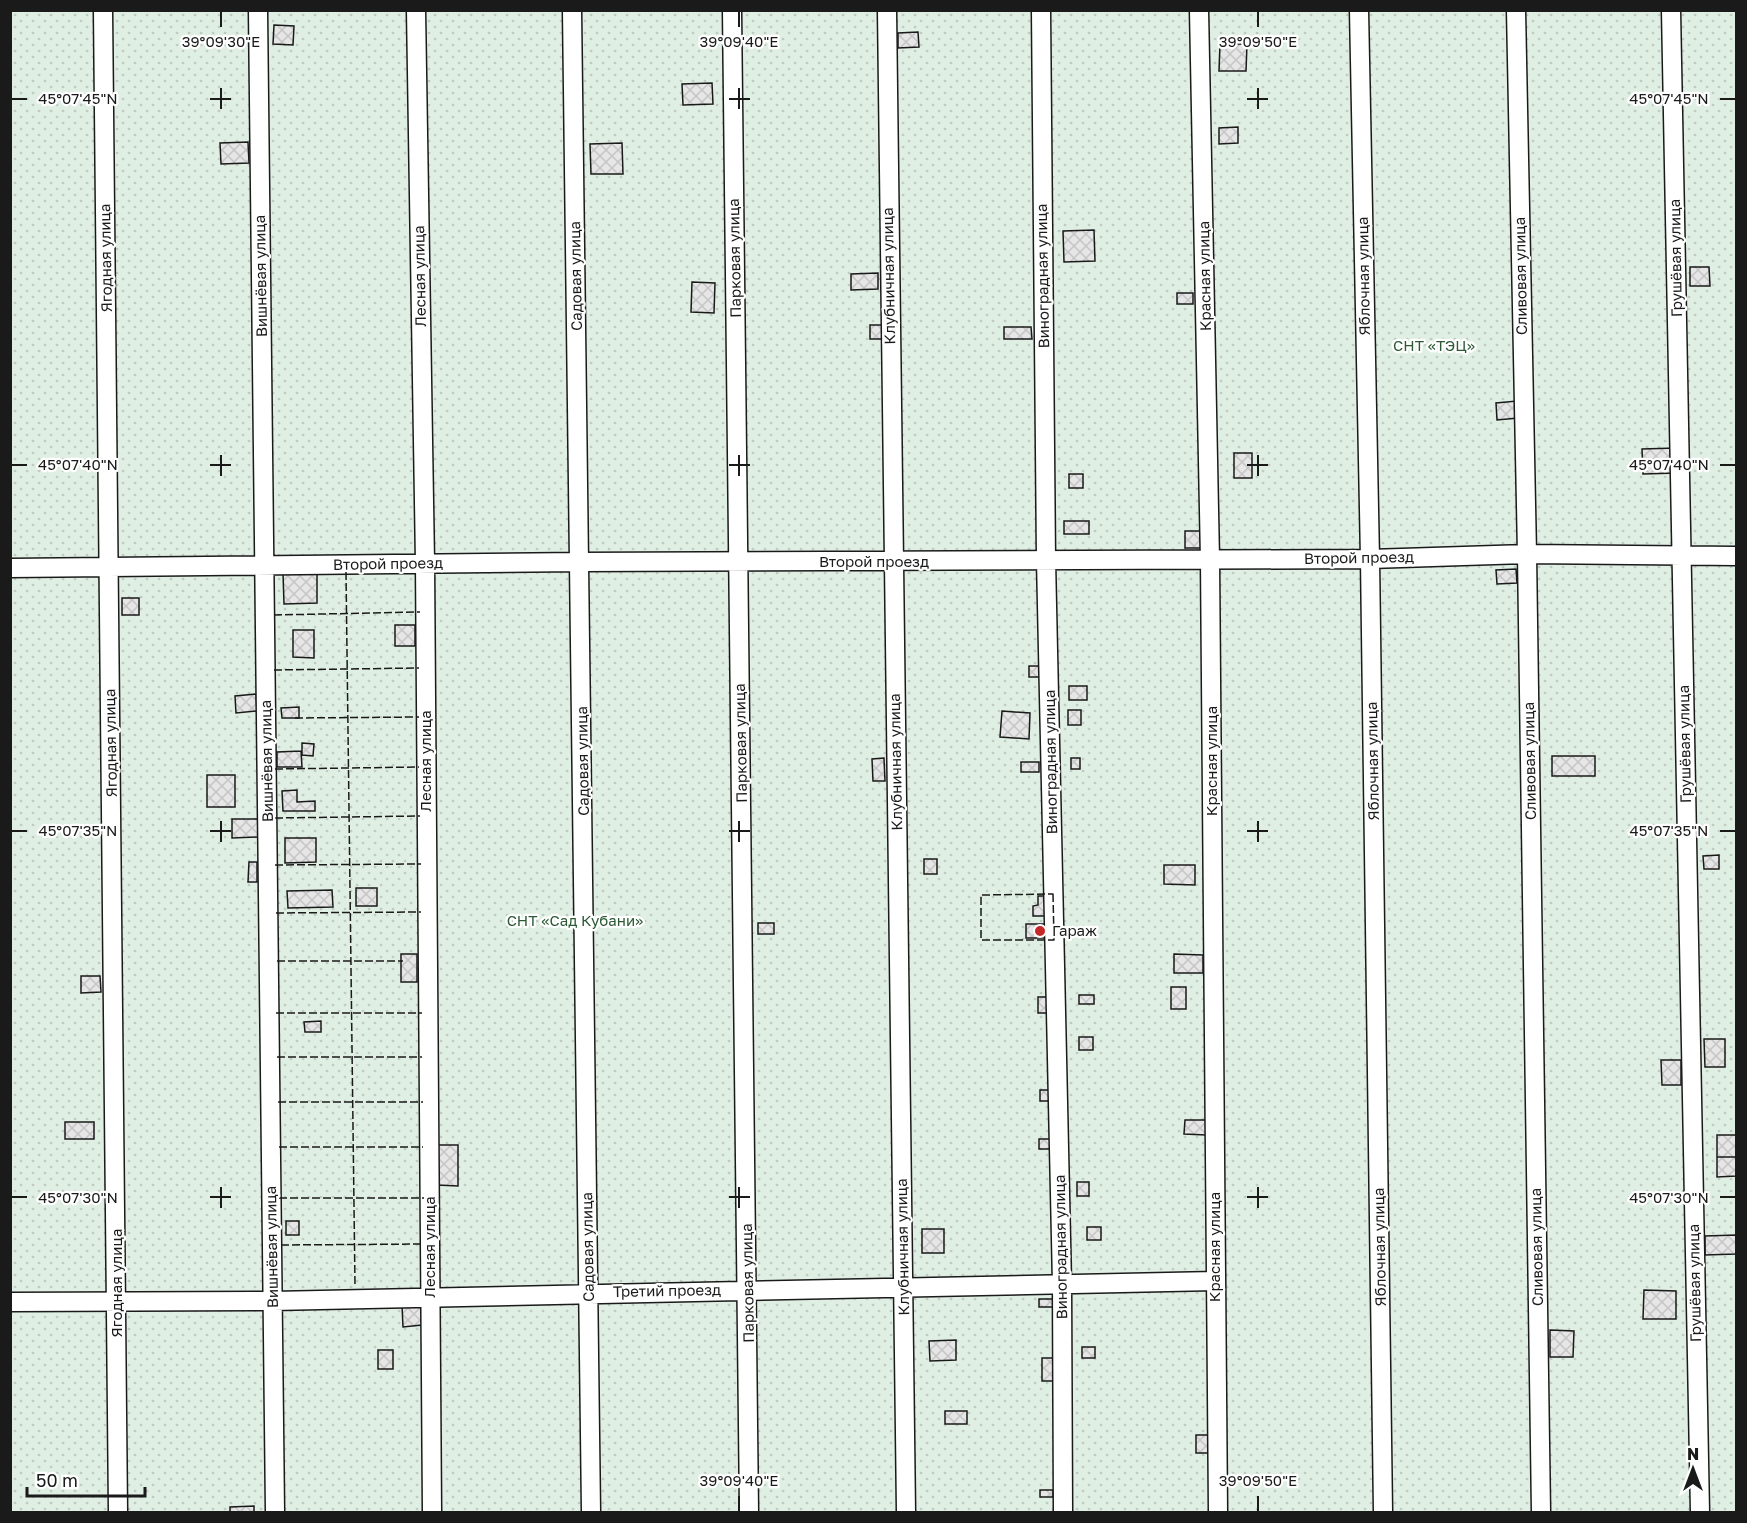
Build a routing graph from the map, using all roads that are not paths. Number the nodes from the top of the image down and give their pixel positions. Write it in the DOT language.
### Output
graph roads {
  1 [pos="103,10"];
  2 [pos="258,10"];
  3 [pos="416,10"];
  4 [pos="572,10"];
  5 [pos="732,10"];
  6 [pos="887,10"];
  7 [pos="1041,10"];
  8 [pos="1199,10"];
  9 [pos="1359,10"];
  10 [pos="1516,10"];
  11 [pos="1671,10"];
  12 [pos="1527,554"];
  13 [pos="1682,556"];
  14 [pos="1737,556"];
  15 [pos="1370,559"];
  16 [pos="1046,560"];
  17 [pos="1210,560"];
  18 [pos="738,561"];
  19 [pos="580,562"];
  20 [pos="425,563"];
  21 [pos="892,563"];
  22 [pos="265,566"];
  23 [pos="10,568"];
  24 [pos="109,568"];
  25 [pos="1215,1281"];
  26 [pos="1062,1284"];
  27 [pos="904,1286"];
  28 [pos="748,1290"];
  29 [pos="589,1293"];
  30 [pos="431,1297"];
  31 [pos="118,1301"];
  32 [pos="273,1301"];
  33 [pos="10,1302"];
  34 [pos="118,1512"];
  35 [pos="275,1512"];
  36 [pos="432,1512"];
  37 [pos="591,1512"];
  38 [pos="749,1512"];
  39 [pos="906,1512"];
  40 [pos="1063,1512"];
  41 [pos="1218,1512"];
  42 [pos="1383,1512"];
  43 [pos="1541,1512"];
  44 [pos="1700,1512"];
  1 -- 24 [label="street, Ягодная улица"];
  2 -- 22 [label="street, Вишнёвая улица"];
  3 -- 20 [label="street, Лесная улица"];
  4 -- 19 [label="street, Садовая улица"];
  5 -- 18 [label="street, Парковая улица"];
  6 -- 21 [label="street, Клубничная улица"];
  7 -- 16 [label="street, Виноградная улица"];
  8 -- 17 [label="street, Красная улица"];
  9 -- 15 [label="street, Яблочная улица"];
  10 -- 12 [label="street, Сливовая улица"];
  11 -- 13 [label="street, Грушёвая улица"];
  12 -- 13 [label="street, Второй проезд"];
  12 -- 15 [label="street, Второй проезд"];
  12 -- 43 [label="street, Сливовая улица"];
  13 -- 14 [label="street, Второй проезд"];
  13 -- 44 [label="street, Грушёвая улица"];
  15 -- 17 [label="street, Второй проезд"];
  15 -- 42 [label="street, Яблочная улица"];
  16 -- 17 [label="street, Второй проезд"];
  16 -- 21 [label="street, Второй проезд"];
  16 -- 26 [label="street, Виноградная улица"];
  17 -- 25 [label="street, Красная улица"];
  18 -- 19 [label="street, Второй проезд"];
  18 -- 21 [label="street, Второй проезд"];
  18 -- 28 [label="street, Парковая улица"];
  19 -- 20 [label="street, Второй проезд"];
  19 -- 29 [label="street, Садовая улица"];
  20 -- 22 [label="street, Второй проезд"];
  20 -- 30 [label="street, Лесная улица"];
  21 -- 27 [label="street, Клубничная улица"];
  22 -- 24 [label="street, Второй проезд"];
  22 -- 32 [label="street, Вишнёвая улица"];
  23 -- 24 [label="street, Второй проезд"];
  24 -- 31 [label="street, Ягодная улица"];
  25 -- 26 [label="street, Третий проезд"];
  25 -- 41 [label="street, Красная улица"];
  26 -- 27 [label="street, Третий проезд"];
  26 -- 40 [label="street, Виноградная улица"];
  27 -- 28 [label="street, Третий проезд"];
  27 -- 39 [label="street, Клубничная улица"];
  28 -- 29 [label="street, Третий проезд"];
  28 -- 38 [label="street, Парковая улица"];
  29 -- 30 [label="street, Третий проезд"];
  29 -- 37 [label="street, Садовая улица"];
  30 -- 32 [label="street, Третий проезд"];
  30 -- 36 [label="street, Лесная улица"];
  31 -- 32 [label="street, Третий проезд"];
  31 -- 33 [label="street, Третий проезд"];
  31 -- 34 [label="street, Ягодная улица"];
  32 -- 35 [label="street, Вишнёвая улица"];
}
